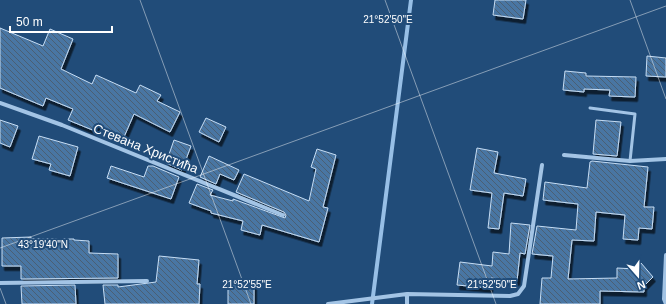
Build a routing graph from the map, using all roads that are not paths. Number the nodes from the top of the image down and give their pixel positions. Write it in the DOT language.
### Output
graph roads {
  1 [pos="0,103"];
  2 [pos="590,108"];
  3 [pos="564,155"];
  4 [pos="666,159"];
  5 [pos="630,162"];
  6 [pos="542,165"];
  7 [pos="283,216"];
  8 [pos="666,255"];
  9 [pos="147,281"];
  10 [pos="0,283"];
  11 [pos="407,294"];
  12 [pos="328,304"];
  13 [pos="407,304"];
  14 [pos="666,304"];
  1 -- 7 [label="street, Стевана Христића"];
  2 -- 5 [label="lane"];
  3 -- 5 [label="street"];
  4 -- 5 [label="street"];
  6 -- 11 [label="street"];
  8 -- 14 [label="street"];
  9 -- 10 [label="street"];
  11 -- 12 [label="street"];
  11 -- 13 [label="street"];
}
